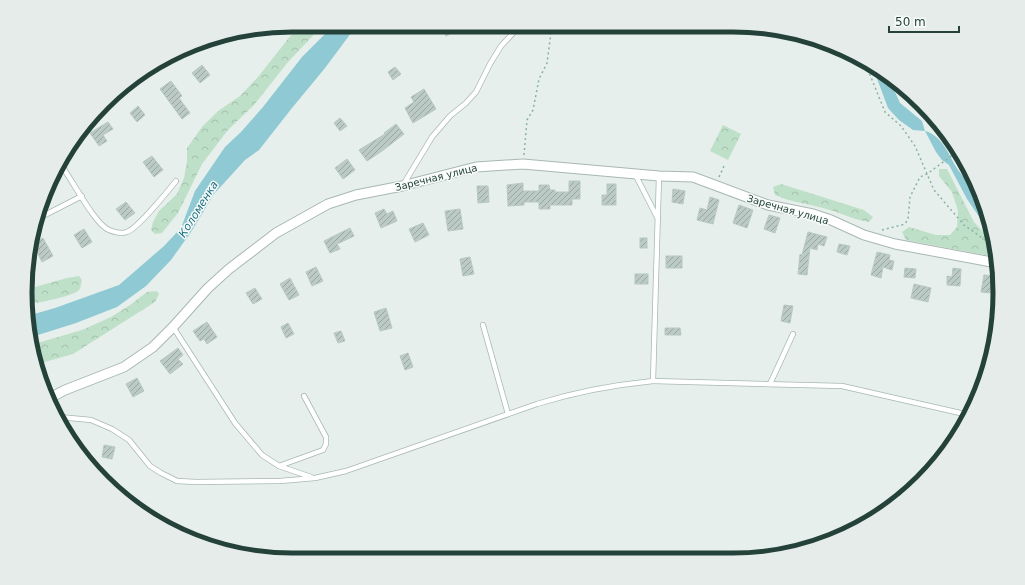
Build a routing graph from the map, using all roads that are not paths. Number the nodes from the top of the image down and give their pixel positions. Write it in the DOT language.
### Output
graph roads {
  1 [pos="513,32"];
  2 [pos="64,167"];
  3 [pos="635,174"];
  4 [pos="659,176"];
  5 [pos="176,181"];
  6 [pos="402,186"];
  7 [pos="82,196"];
  8 [pos="44,216"];
  9 [pos="658,218"];
  10 [pos="991,262"];
  11 [pos="483,325"];
  12 [pos="173,327"];
  13 [pos="793,334"];
  14 [pos="653,381"];
  15 [pos="770,384"];
  16 [pos="53,395"];
  17 [pos="304,396"];
  18 [pos="508,414"];
  19 [pos="963,414"];
  20 [pos="64,417"];
  21 [pos="279,466"];
  22 [pos="315,478"];
  1 -- 6 [label="lane"];
  2 -- 7 [label="lane"];
  3 -- 4 [label="street, Заречная улица"];
  3 -- 6 [label="street, Заречная улица"];
  3 -- 9 [label="lane"];
  4 -- 9 [label="lane"];
  4 -- 10 [label="street, Заречная улица"];
  5 -- 7 [label="lane"];
  6 -- 12 [label="street, Заречная улица"];
  7 -- 8 [label="lane"];
  9 -- 14 [label="lane"];
  11 -- 18 [label="lane"];
  12 -- 16 [label="street, Заречная улица"];
  12 -- 21 [label="lane"];
  13 -- 15 [label="lane"];
  14 -- 15 [label="lane"];
  14 -- 18 [label="lane"];
  15 -- 19 [label="lane"];
  17 -- 21 [label="lane"];
  18 -- 22 [label="lane"];
  20 -- 22 [label="lane"];
  21 -- 22 [label="lane"];
}
